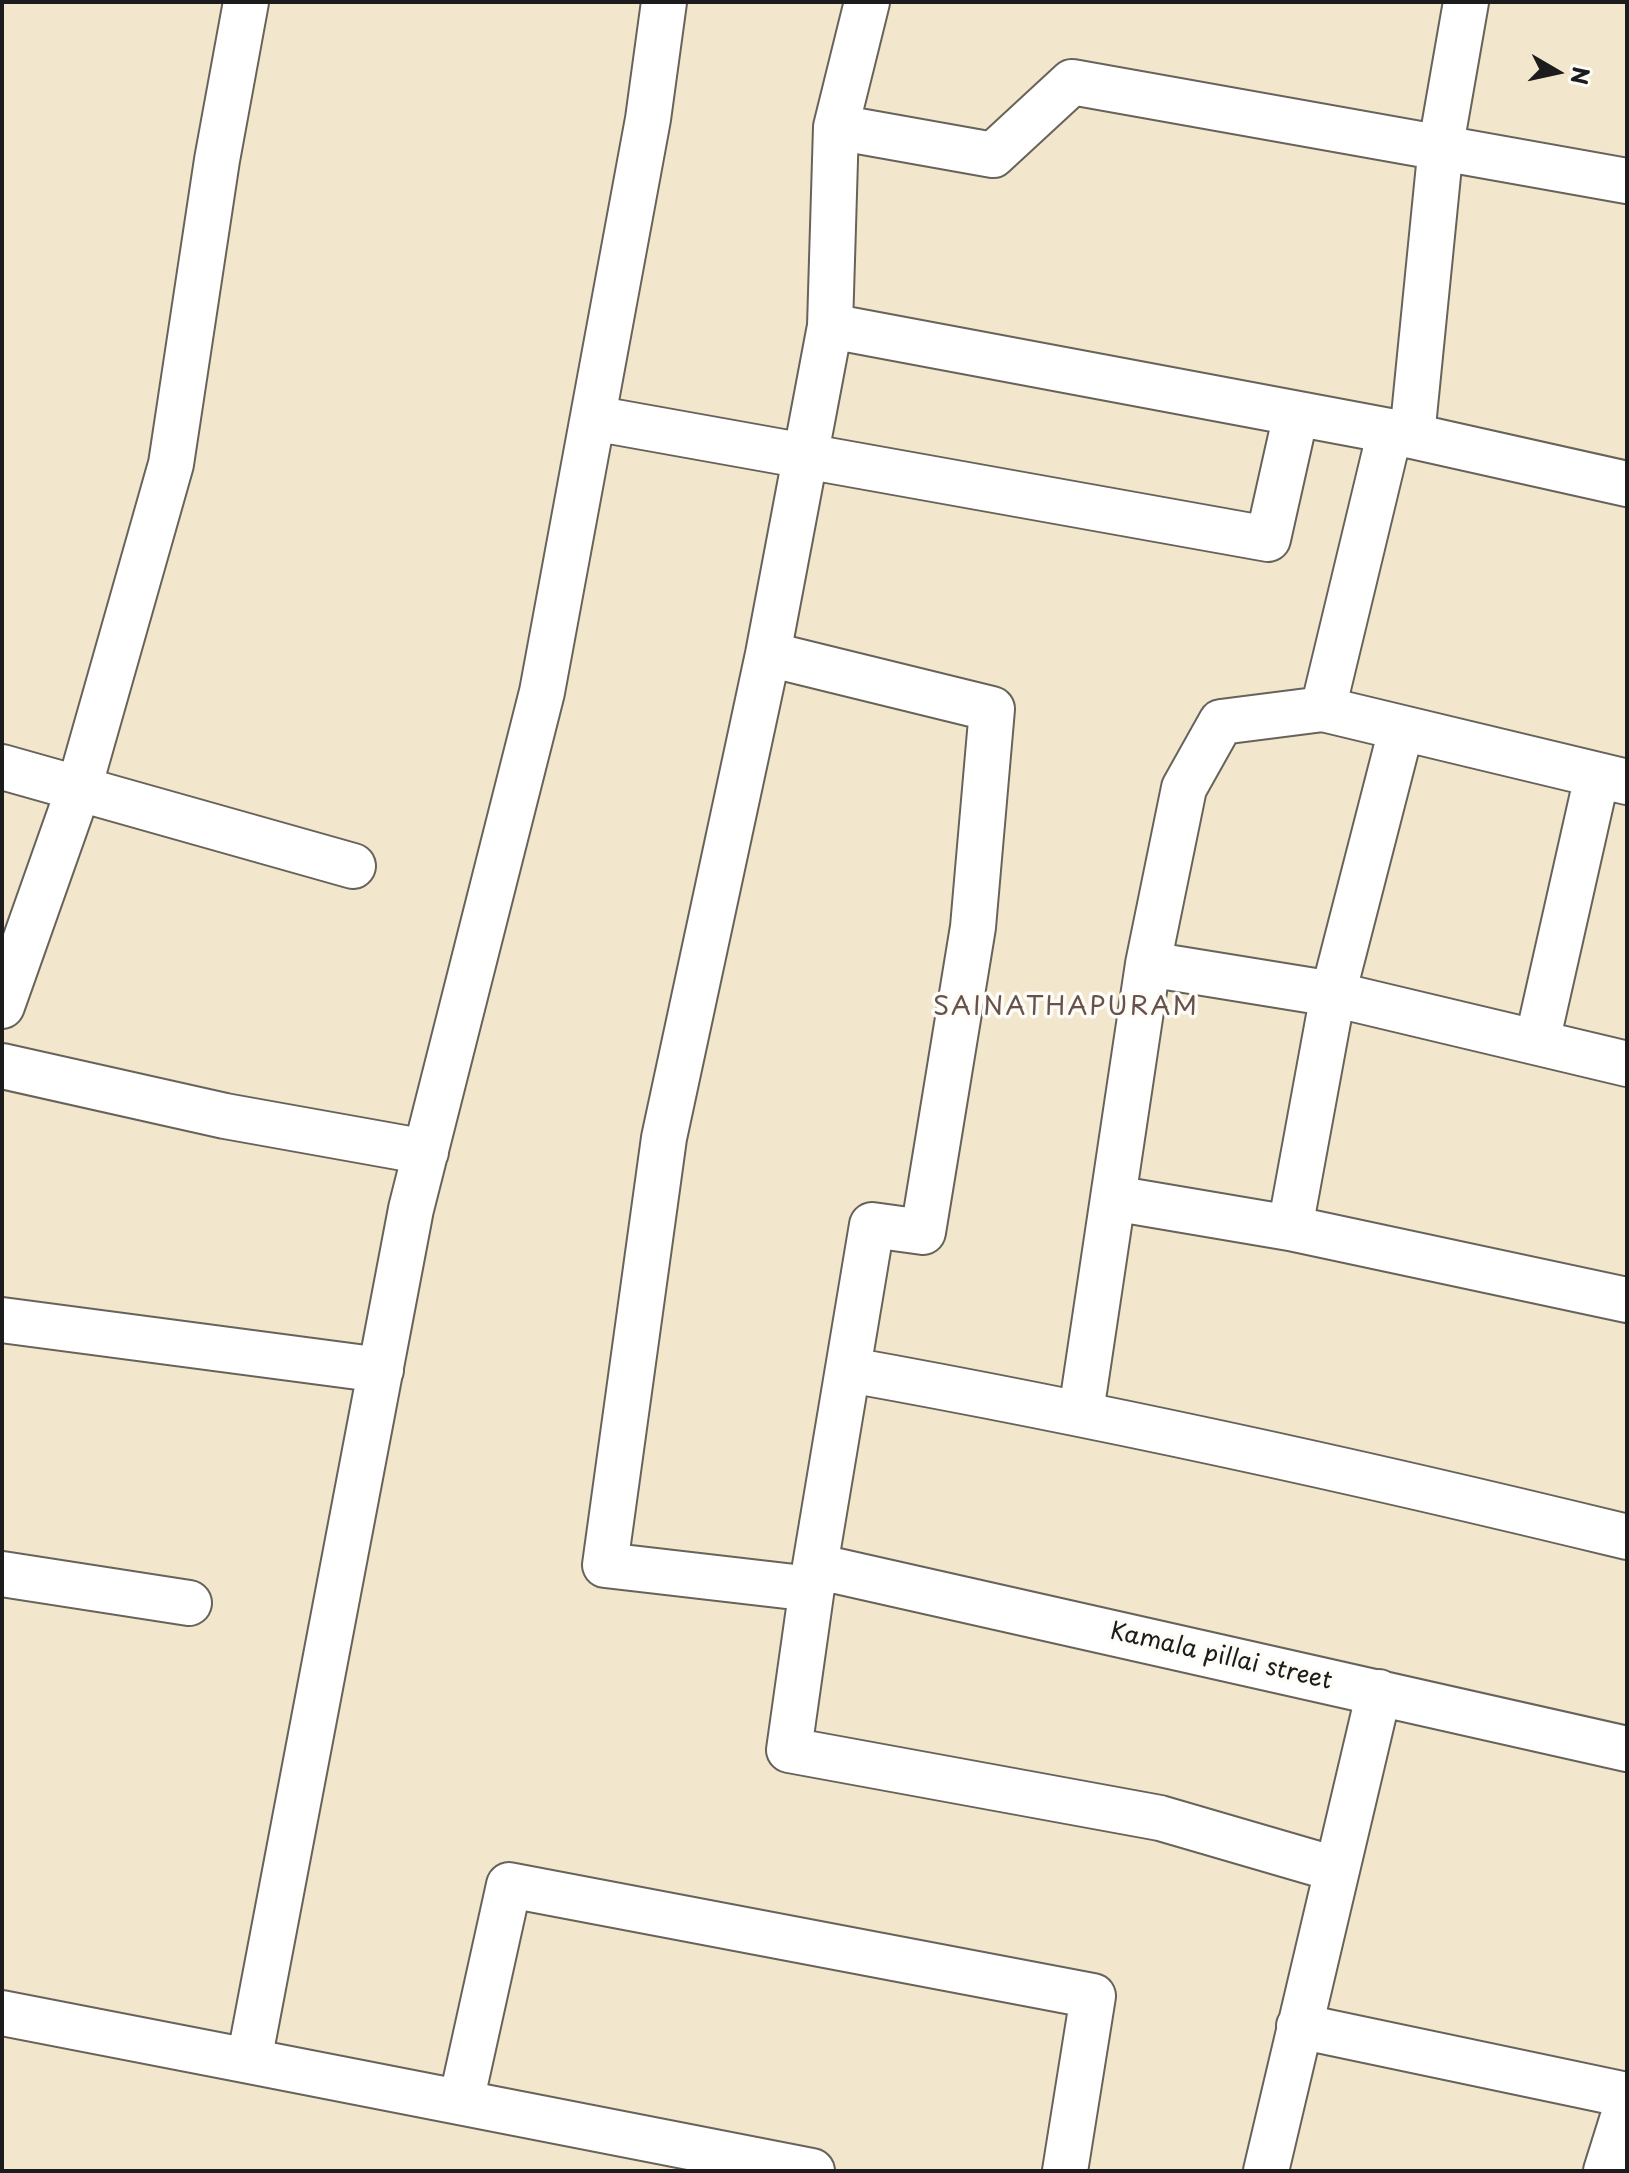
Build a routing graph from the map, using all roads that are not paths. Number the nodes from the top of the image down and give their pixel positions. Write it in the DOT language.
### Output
graph roads {
  1 [pos="246,2"];
  2 [pos="664,2"];
  3 [pos="867,2"];
  4 [pos="1466,2"];
  5 [pos="836,127"];
  6 [pos="1441,145"];
  7 [pos="1627,181"];
  8 [pos="830,326"];
  9 [pos="1296,414"];
  10 [pos="593,418"];
  11 [pos="1401,434"];
  12 [pos="807,456"];
  13 [pos="1627,484"];
  14 [pos="768,654"];
  15 [pos="1323,709"];
  16 [pos="1401,730"];
  17 [pos="2,767"];
  18 [pos="1612,779"];
  19 [pos="79,788"];
  20 [pos="353,866"];
  21 [pos="1148,964"];
  22 [pos="1333,994"];
  23 [pos="2,1006"];
  24 [pos="1537,1042"];
  25 [pos="1627,1064"];
  26 [pos="2,1066"];
  27 [pos="426,1152"];
  28 [pos="1113,1198"];
  29 [pos="1290,1228"];
  30 [pos="1627,1300"];
  31 [pos="2,1320"];
  32 [pos="381,1370"];
  33 [pos="850,1370"];
  34 [pos="1081,1412"];
  35 [pos="1627,1537"];
  36 [pos="2,1574"];
  37 [pos="814,1578"];
  38 [pos="189,1603"];
  39 [pos="1379,1692"];
  40 [pos="1627,1749"];
  41 [pos="1335,1869"];
  42 [pos="2,2013"];
  43 [pos="1299,2026"];
  44 [pos="249,2061"];
  45 [pos="1627,2095"];
  46 [pos="461,2102"];
  47 [pos="1627,2104"];
  48 [pos="812,2171"];
  49 [pos="1065,2171"];
  50 [pos="1266,2171"];
  51 [pos="1606,2171"];
  1 -- 19 [label="street"];
  2 -- 10 [label="street"];
  3 -- 5 [label="street"];
  4 -- 6 [label="street"];
  5 -- 6 [label="street"];
  5 -- 8 [label="street"];
  6 -- 7 [label="street"];
  6 -- 11 [label="street"];
  8 -- 9 [label="street"];
  8 -- 12 [label="street"];
  9 -- 11 [label="street"];
  9 -- 12 [label="street"];
  10 -- 12 [label="street"];
  10 -- 27 [label="street"];
  11 -- 13 [label="street"];
  11 -- 15 [label="street"];
  12 -- 14 [label="street"];
  14 -- 33 [label="street"];
  14 -- 37 [label="street, Kamala pillai street"];
  15 -- 16 [label="street"];
  15 -- 21 [label="street"];
  16 -- 18 [label="street"];
  16 -- 22 [label="street"];
  17 -- 19 [label="street"];
  18 -- 24 [label="street"];
  19 -- 20 [label="street"];
  19 -- 23 [label="street"];
  21 -- 22 [label="street"];
  21 -- 28 [label="street"];
  22 -- 24 [label="street"];
  22 -- 29 [label="street"];
  24 -- 25 [label="street"];
  26 -- 27 [label="street"];
  27 -- 32 [label="street"];
  28 -- 29 [label="street"];
  28 -- 34 [label="street"];
  29 -- 30 [label="street"];
  31 -- 32 [label="street"];
  32 -- 44 [label="street"];
  33 -- 34 [label="street"];
  33 -- 37 [label="street"];
  34 -- 35 [label="street"];
  36 -- 38 [label="street"];
  37 -- 39 [label="street, Kamala pillai street"];
  37 -- 41 [label="street"];
  39 -- 40 [label="street, Kamala pillai street"];
  39 -- 41 [label="street"];
  41 -- 43 [label="street"];
  42 -- 44 [label="street"];
  43 -- 45 [label="street"];
  43 -- 50 [label="street"];
  44 -- 46 [label="street"];
  46 -- 48 [label="street"];
  46 -- 49 [label="street"];
  47 -- 51 [label="street"];
}
